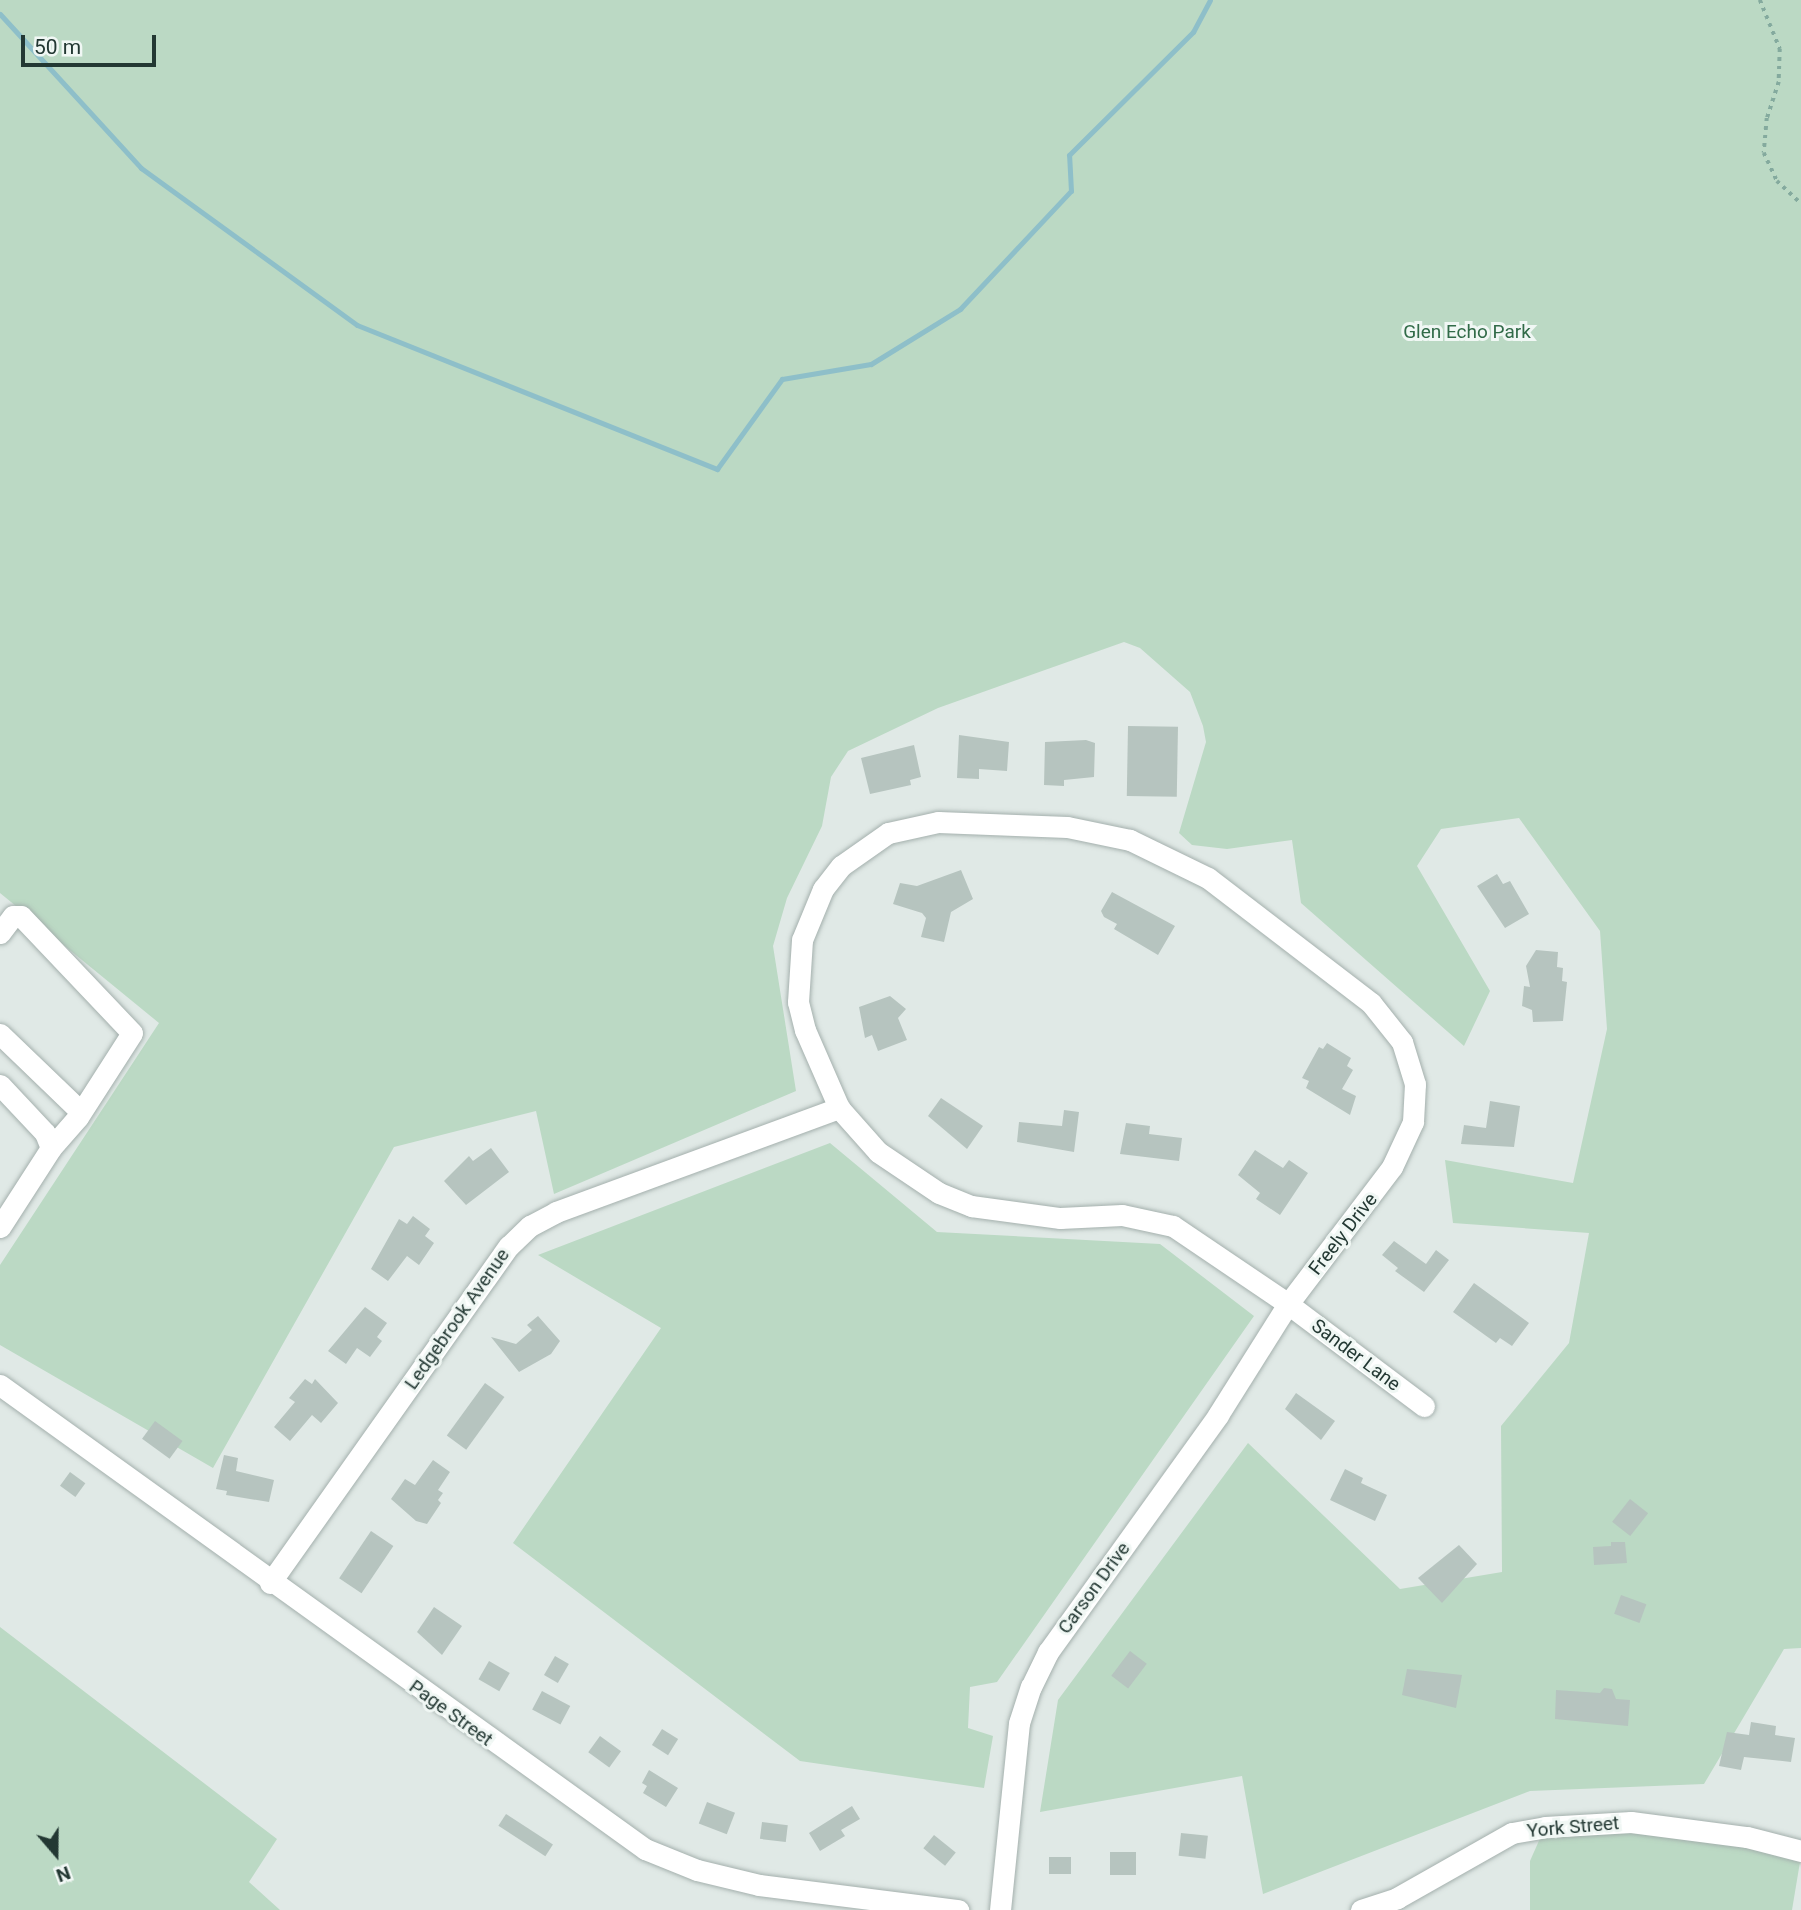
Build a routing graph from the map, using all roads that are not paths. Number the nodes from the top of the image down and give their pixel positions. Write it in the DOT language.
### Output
graph roads {
  1 [pos="0,933"];
  2 [pos="0,1034"];
  3 [pos="0,1085"];
  4 [pos="839,1108"];
  5 [pos="81,1112"];
  6 [pos="51,1148"];
  7 [pos="0,1227"];
  8 [pos="1288,1304"];
  9 [pos="0,1385"];
  10 [pos="1424,1406"];
  11 [pos="271,1583"];
  12 [pos="1801,1851"];
  13 [pos="958,1910"];
  14 [pos="999,1910"];
  15 [pos="1362,1910"];
  1 -- 5 [label="street"];
  2 -- 5 [label="street"];
  3 -- 6 [label="street"];
  4 -- 8 [label="street, Freely Drive"];
  4 -- 8 [label="street, Freely Drive"];
  4 -- 11 [label="street, Ledgebrook Avenue"];
  5 -- 6 [label="street"];
  6 -- 7 [label="street"];
  8 -- 10 [label="street, Sander Lane"];
  8 -- 14 [label="street, Carson Drive"];
  9 -- 11 [label="street, Page Street"];
  11 -- 13 [label="street, Page Street"];
  12 -- 15 [label="street, York Street"];
}
